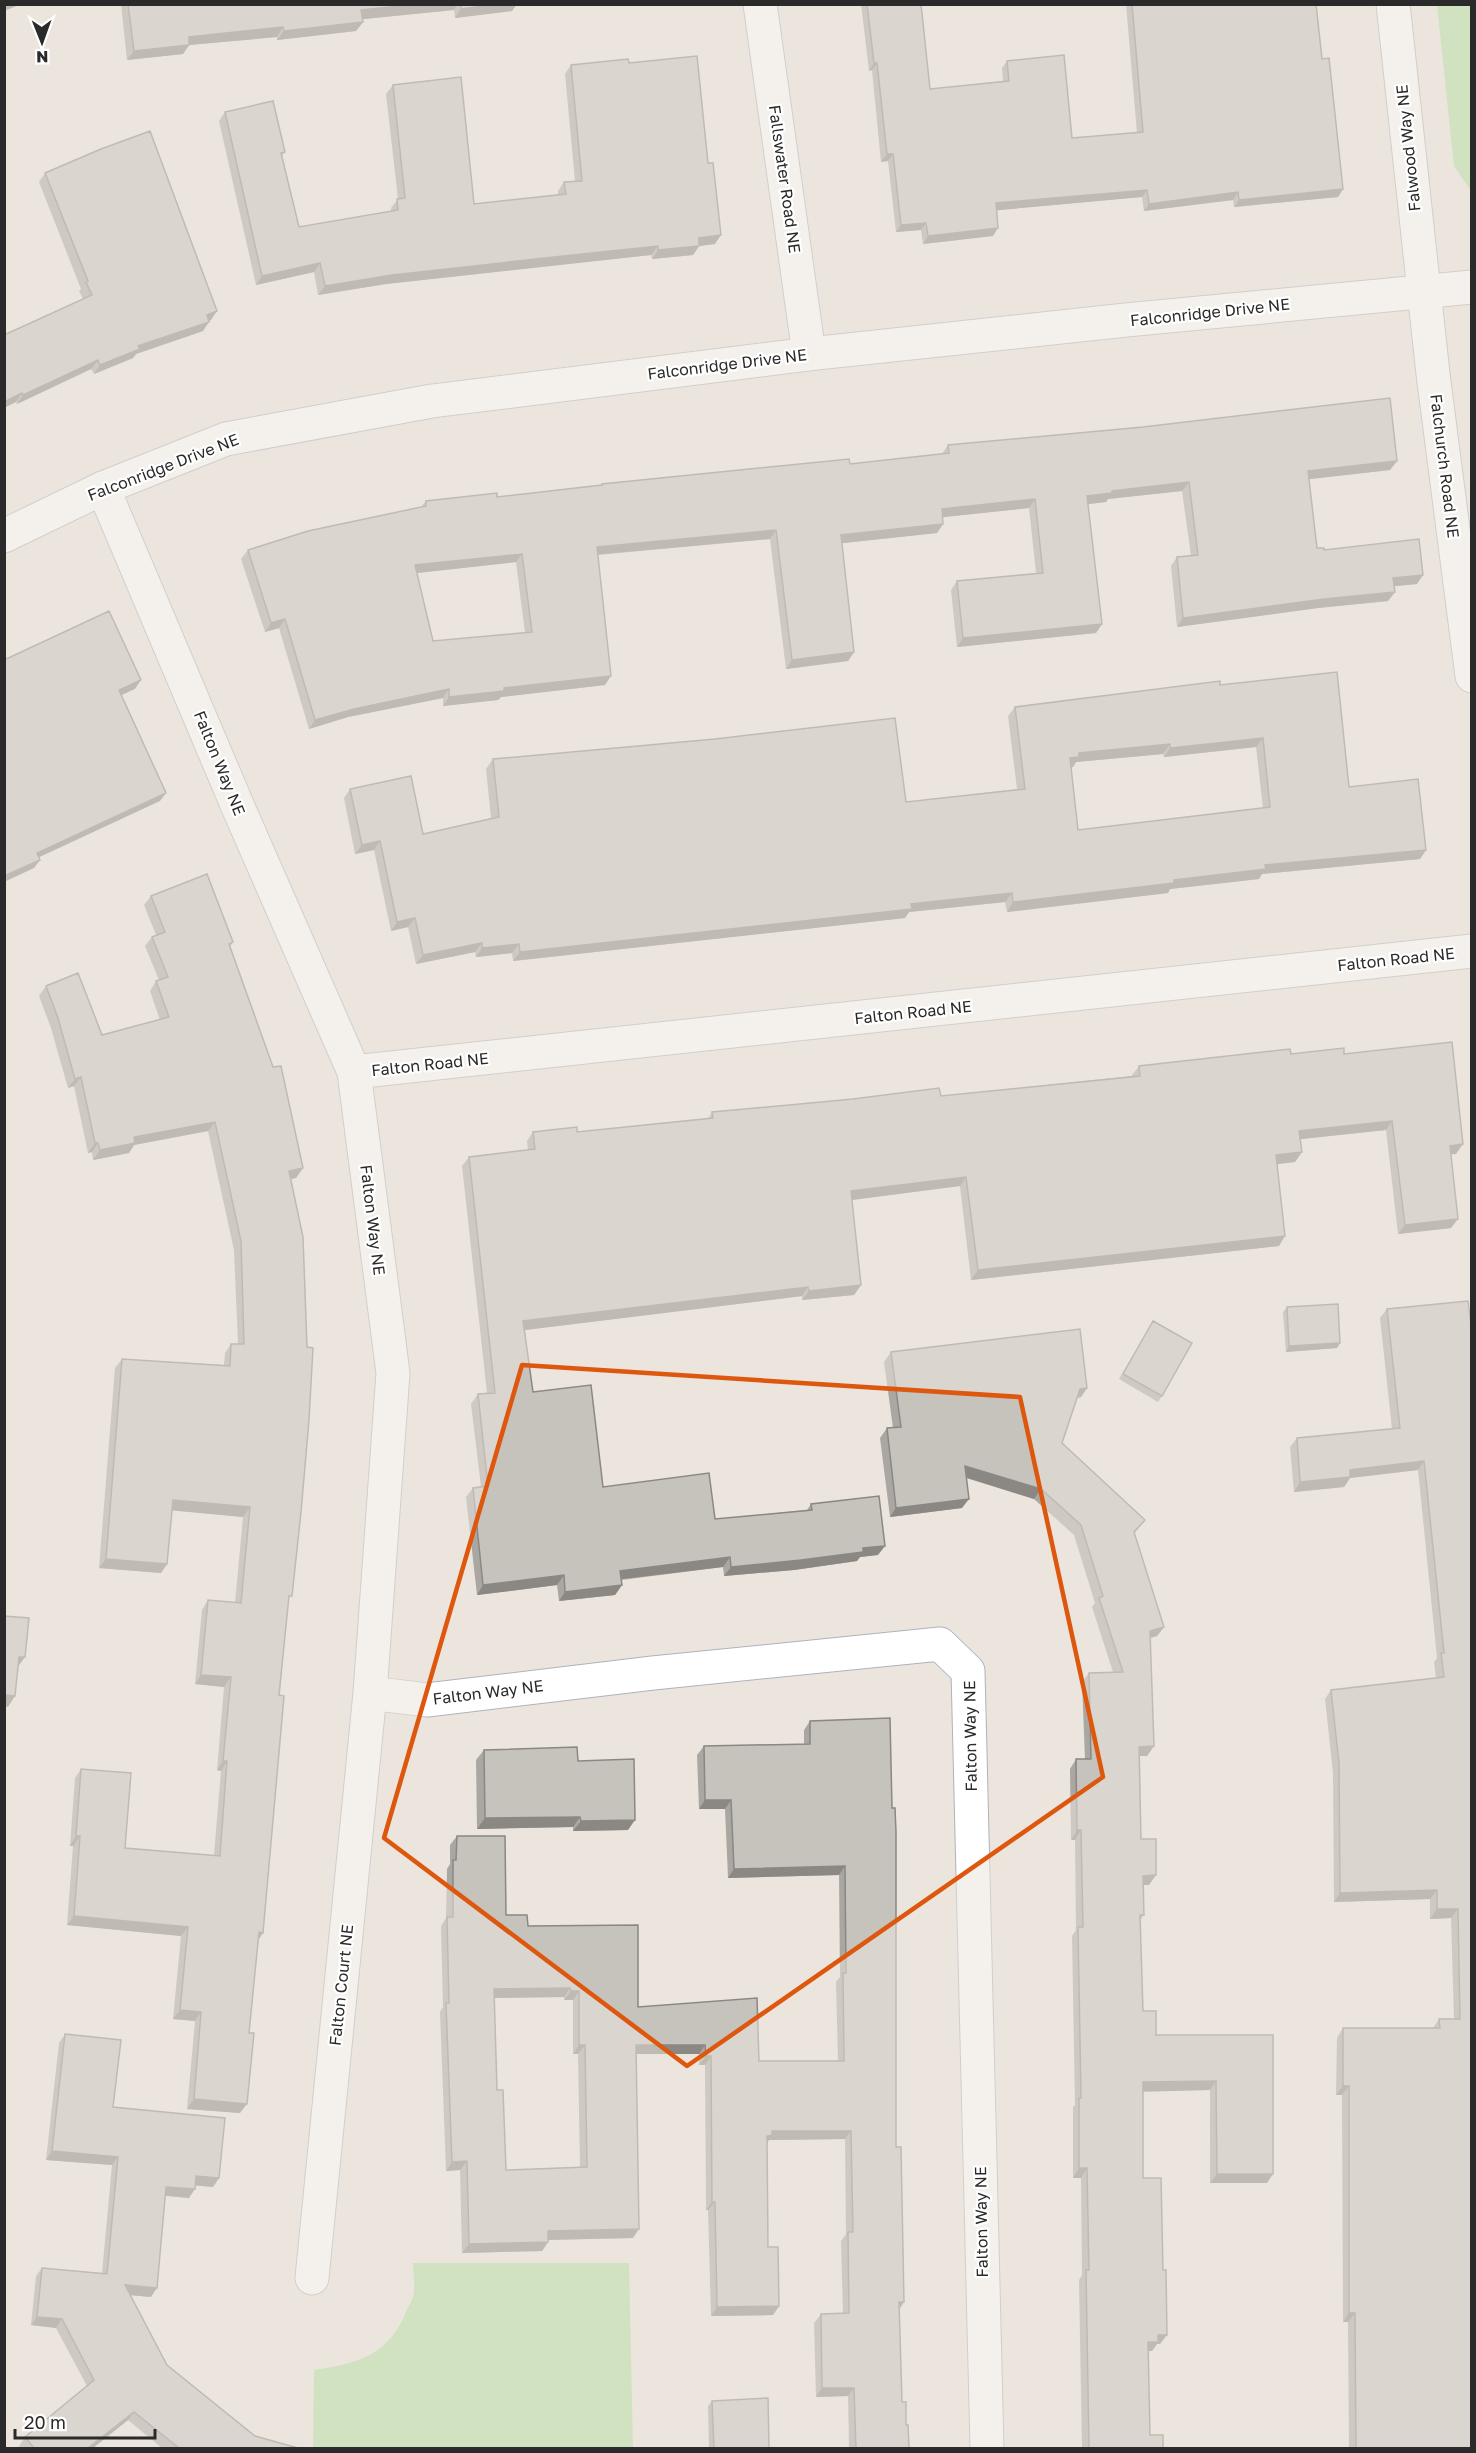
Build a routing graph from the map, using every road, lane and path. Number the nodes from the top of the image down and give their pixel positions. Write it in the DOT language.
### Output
graph roads {
  1 [pos="760,4"];
  2 [pos="1394,4"];
  3 [pos="1472,287"];
  4 [pos="1424,291"];
  5 [pos="809,354"];
  6 [pos="103,488"];
  7 [pos="4,536"];
  8 [pos="1472,676"];
  9 [pos="1472,951"];
  10 [pos="354,1072"];
  11 [pos="370,1693"];
  12 [pos="312,2278"];
  13 [pos="987,2448"];
  1 -- 5 [label="street, Fallswater Road NE"];
  2 -- 4 [label="street, Falwood Way NE"];
  3 -- 4 [label="street, Falconridge Drive NE"];
  4 -- 5 [label="street, Falconridge Drive NE"];
  4 -- 8 [label="street, Falchurch Road NE"];
  5 -- 6 [label="street, Falconridge Drive NE"];
  6 -- 7 [label="street, Falconridge Drive NE"];
  6 -- 10 [label="street, Falton Way NE"];
  9 -- 10 [label="street, Falton Road NE"];
  10 -- 11 [label="street, Falton Way NE"];
  11 -- 12 [label="street, Falton Court NE"];
  11 -- 13 [label="street, Falton Way NE"];
}
